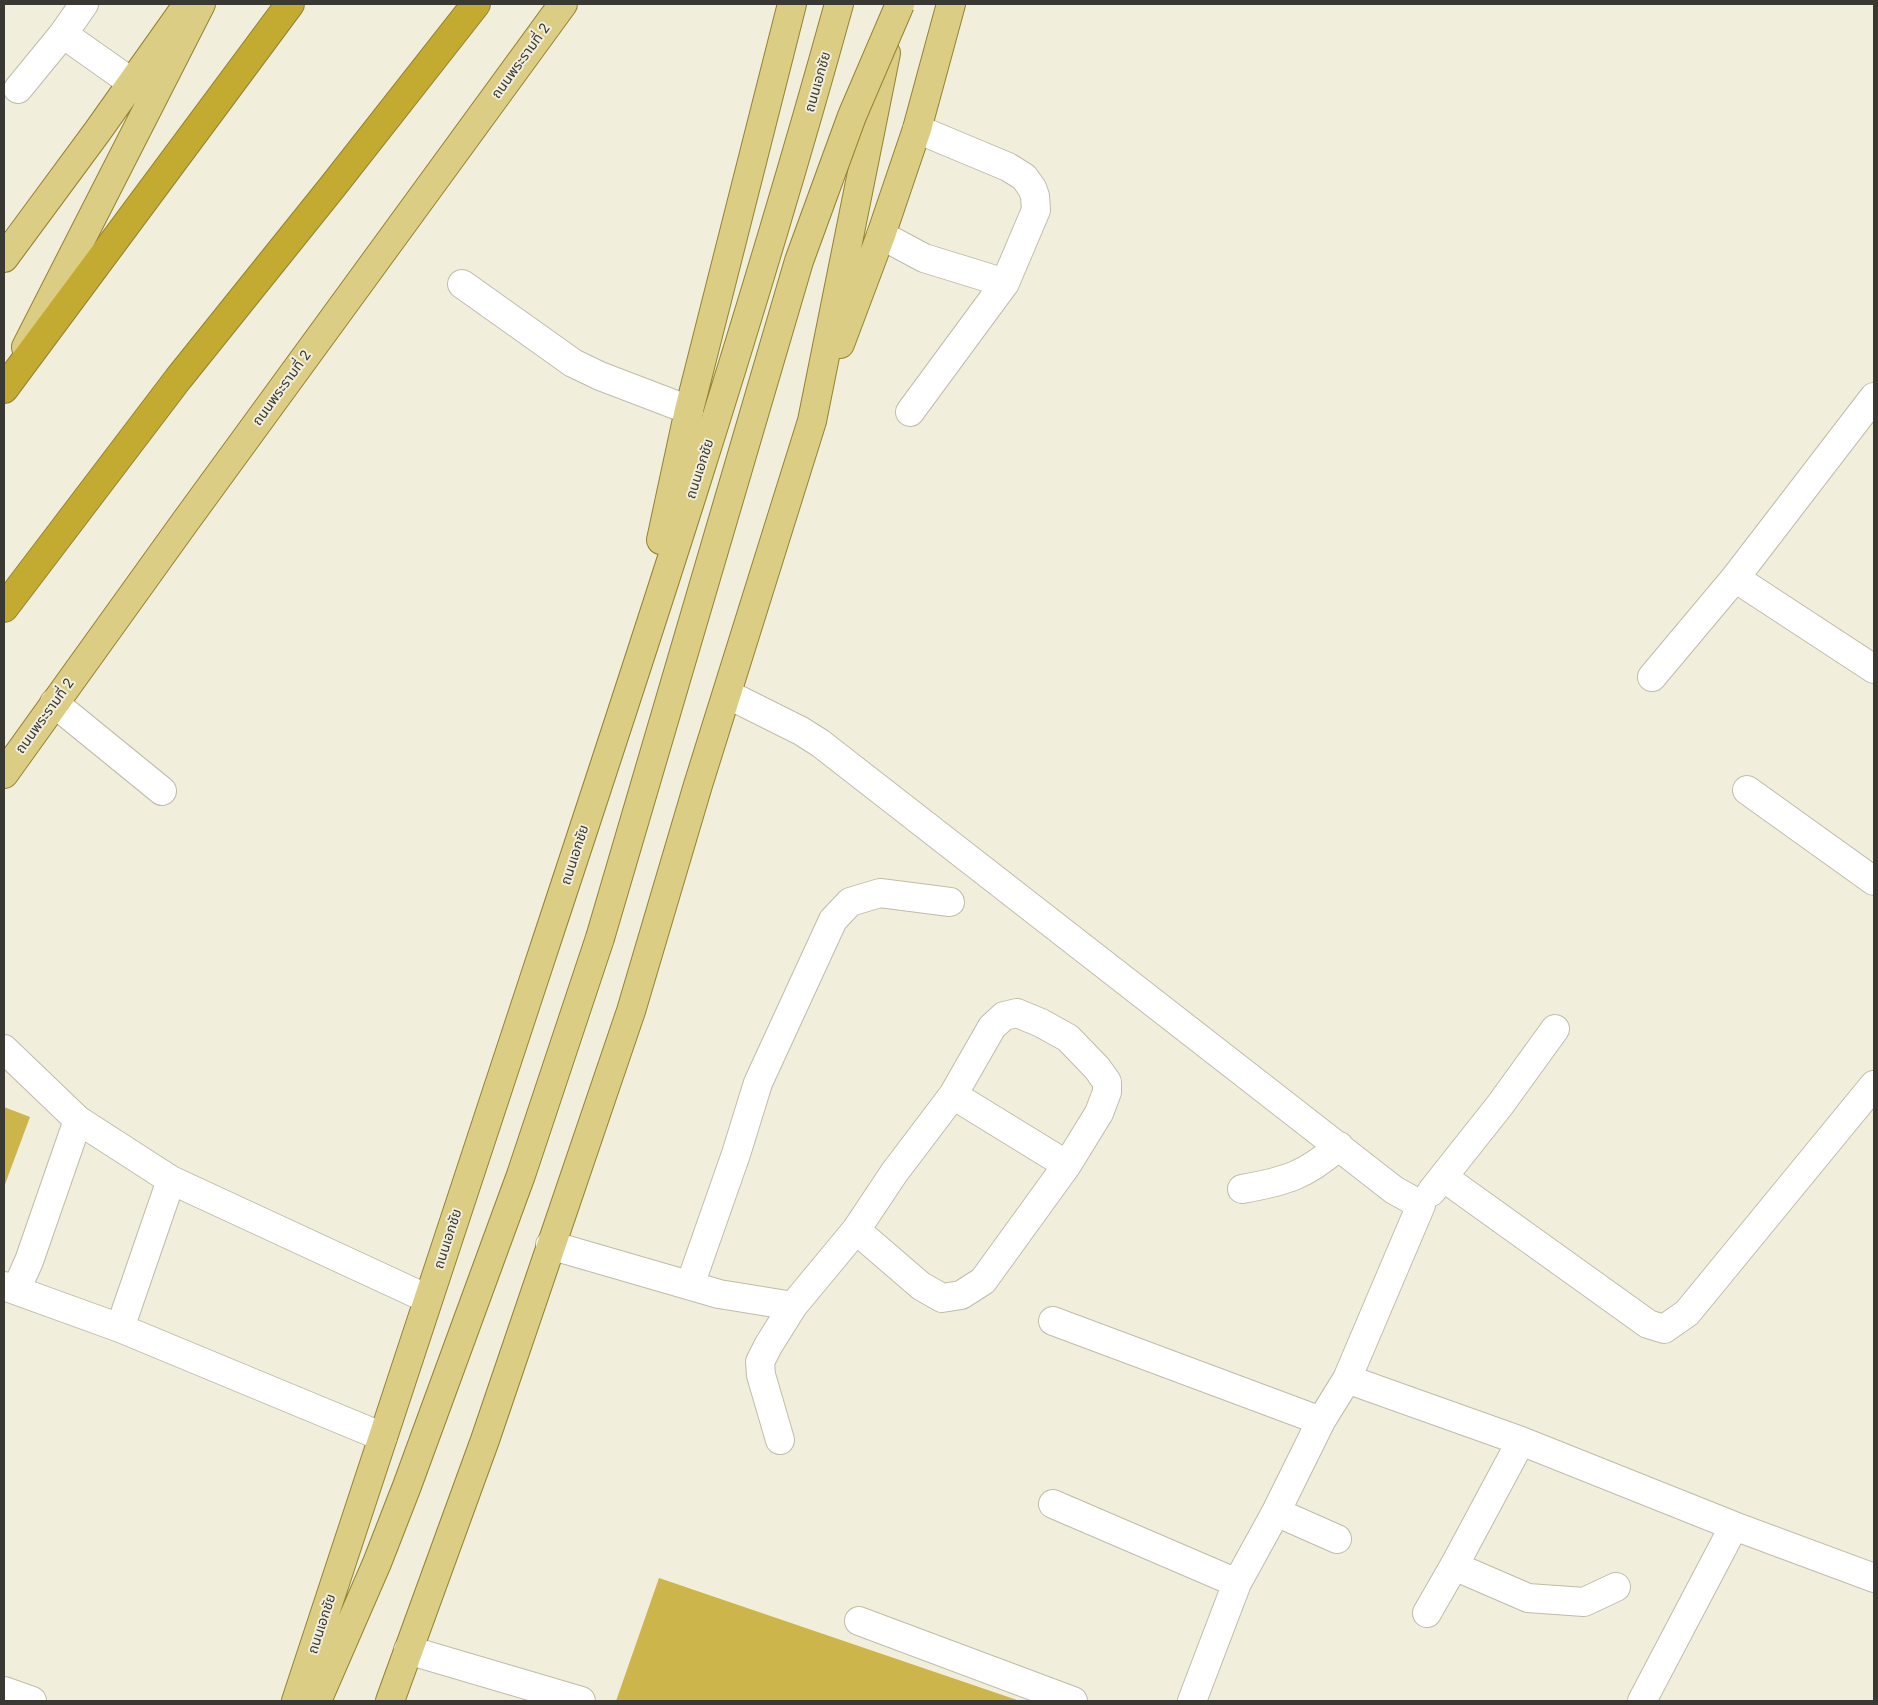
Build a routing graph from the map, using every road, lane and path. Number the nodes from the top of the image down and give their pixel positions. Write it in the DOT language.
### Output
graph roads {
  1 [pos="84,4"];
  2 [pos="188,4"];
  3 [pos="201,4"];
  4 [pos="290,4"];
  5 [pos="476,4"];
  6 [pos="563,4"];
  7 [pos="792,4"];
  8 [pos="839,4"];
  9 [pos="899,4"];
  10 [pos="951,4"];
  11 [pos="63,34"];
  12 [pos="131,82"];
  13 [pos="18,89"];
  14 [pos="917,129"];
  15 [pos="881,235"];
  16 [pos="8,246"];
  17 [pos="1006,283"];
  18 [pos="462,284"];
  19 [pos="5,386"];
  20 [pos="1874,396"];
  21 [pos="689,410"];
  22 [pos="910,412"];
  23 [pos="812,421"];
  24 [pos="1735,578"];
  25 [pos="4,608"];
  26 [pos="1874,669"];
  27 [pos="1652,677"];
  28 [pos="727,694"];
  29 [pos="54,703"];
  30 [pos="625,705"];
  31 [pos="4,774"];
  32 [pos="1747,790"];
  33 [pos="162,791"];
  34 [pos="1874,881"];
  35 [pos="950,902"];
  36 [pos="1555,1030"];
  37 [pos="4,1049"];
  38 [pos="1874,1085"];
  39 [pos="953,1095"];
  40 [pos="78,1120"];
  41 [pos="1339,1146"];
  42 [pos="1067,1166"];
  43 [pos="1442,1178"];
  44 [pos="171,1180"];
  45 [pos="1242,1189"];
  46 [pos="1421,1205"];
  47 [pos="856,1230"];
  48 [pos="550,1245"];
  49 [pos="690,1285"];
  50 [pos="10,1288"];
  51 [pos="428,1300"];
  52 [pos="792,1306"];
  53 [pos="1053,1321"];
  54 [pos="120,1328"];
  55 [pos="1347,1379"];
  56 [pos="1320,1421"];
  57 [pos="383,1437"];
  58 [pos="780,1440"];
  59 [pos="1522,1441"];
  60 [pos="1053,1504"];
  61 [pos="1276,1512"];
  62 [pos="1734,1526"];
  63 [pos="1337,1539"];
  64 [pos="1454,1566"];
  65 [pos="1874,1578"];
  66 [pos="1237,1583"];
  67 [pos="1616,1587"];
  68 [pos="1426,1613"];
  69 [pos="859,1621"];
  70 [pos="408,1650"];
  71 [pos="4,1691"];
  72 [pos="32,1701"];
  73 [pos="296,1701"];
  74 [pos="317,1701"];
  75 [pos="390,1701"];
  76 [pos="581,1701"];
  77 [pos="1073,1701"];
  78 [pos="1192,1701"];
  79 [pos="1642,1701"];
  1 -- 11 [label="street"];
  2 -- 12 [label="main road"];
  3 -- 19 [label="main road"];
  4 -- 19 [label="highway"];
  5 -- 25 [label="highway"];
  6 -- 29 [label="main road, ถนนพระรามที่ 2"];
  7 -- 21 [label="main road"];
  8 -- 30 [label="main road, ถนนเอกชัย"];
  9 -- 23 [label="main road"];
  9 -- 74 [label="main road, bridge"];
  10 -- 14 [label="main road"];
  11 -- 12 [label="street"];
  11 -- 13 [label="street"];
  12 -- 16 [label="main road"];
  14 -- 15 [label="main road"];
  14 -- 17 [label="street"];
  15 -- 17 [label="street"];
  15 -- 23 [label="main road"];
  17 -- 22 [label="street"];
  18 -- 21 [label="street"];
  20 -- 24 [label="street"];
  21 -- 30 [label="main road"];
  23 -- 28 [label="main road"];
  24 -- 26 [label="street"];
  24 -- 27 [label="street"];
  28 -- 41 [label="street"];
  28 -- 48 [label="main road"];
  29 -- 31 [label="main road, ถนนพระรามที่ 2"];
  29 -- 33 [label="street"];
  30 -- 51 [label="main road, ถนนเอกชัย"];
  32 -- 34 [label="street"];
  35 -- 49 [label="street"];
  36 -- 43 [label="street"];
  37 -- 40 [label="street"];
  38 -- 43 [label="street"];
  39 -- 42 [label="street"];
  39 -- 42 [label="street"];
  39 -- 47 [label="street"];
  40 -- 44 [label="street"];
  40 -- 50 [label="street"];
  41 -- 45 [label="street"];
  41 -- 46 [label="street"];
  42 -- 47 [label="street"];
  43 -- 46 [label="street"];
  44 -- 51 [label="street"];
  44 -- 54 [label="street"];
  46 -- 55 [label="street"];
  47 -- 52 [label="street"];
  48 -- 49 [label="street"];
  48 -- 70 [label="main road"];
  49 -- 52 [label="street"];
  50 -- 54 [label="street"];
  51 -- 57 [label="main road, ถนนเอกชัย"];
  52 -- 58 [label="street"];
  53 -- 56 [label="street"];
  54 -- 57 [label="street"];
  55 -- 56 [label="street"];
  55 -- 59 [label="street"];
  56 -- 61 [label="street"];
  57 -- 73 [label="main road, ถนนเอกชัย"];
  59 -- 62 [label="street"];
  59 -- 64 [label="street"];
  60 -- 66 [label="street"];
  61 -- 63 [label="street"];
  61 -- 66 [label="street"];
  62 -- 65 [label="street"];
  62 -- 79 [label="street"];
  64 -- 67 [label="street"];
  64 -- 68 [label="street"];
  66 -- 78 [label="street"];
  69 -- 77 [label="street"];
  70 -- 75 [label="main road"];
  70 -- 76 [label="street"];
  71 -- 72 [label="street"];
}
